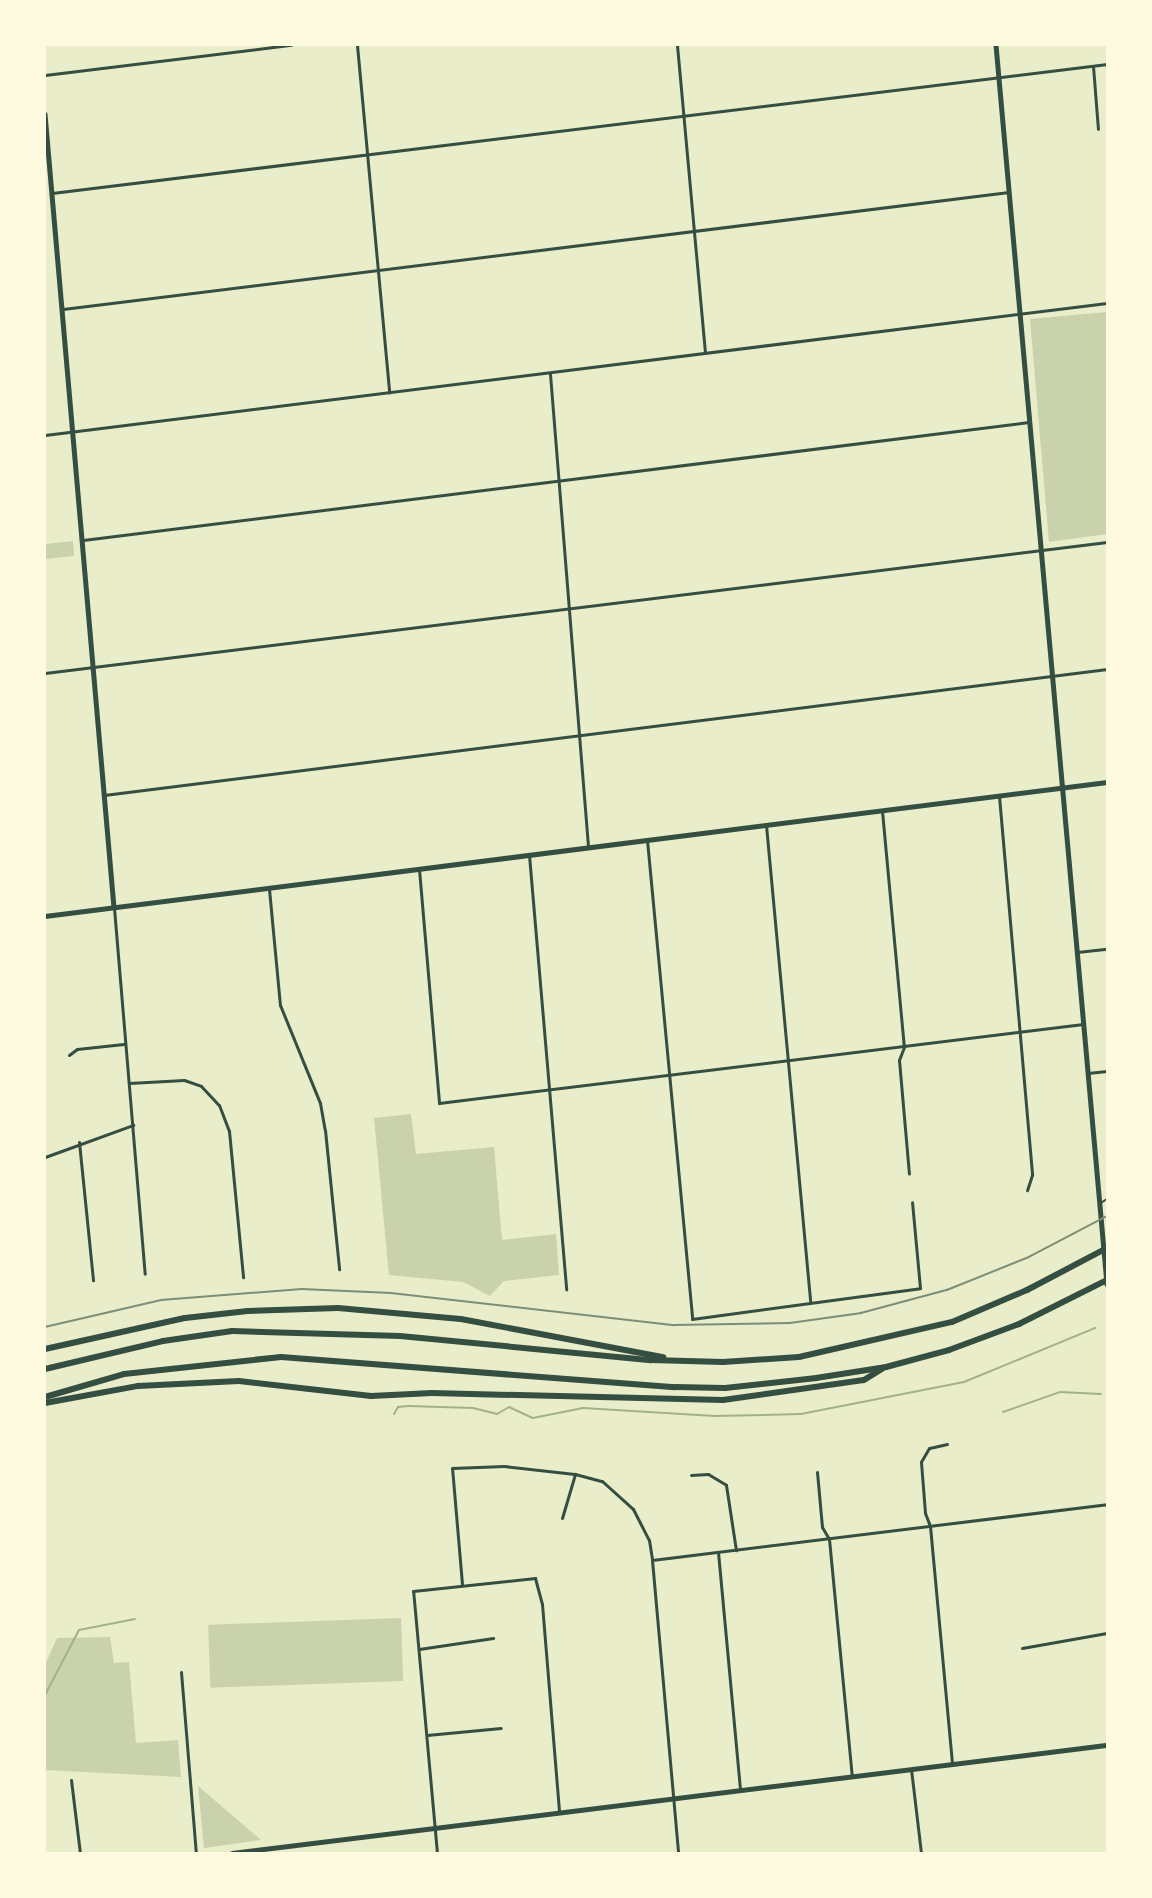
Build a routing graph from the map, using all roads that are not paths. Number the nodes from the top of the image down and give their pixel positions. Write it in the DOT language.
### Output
graph roads {
  1 [pos="291,45"];
  2 [pos="357,45"];
  3 [pos="677,45"];
  4 [pos="996,45"];
  5 [pos="1107,64"];
  6 [pos="1093,66"];
  7 [pos="45,75"];
  8 [pos="999,77"];
  9 [pos="45,114"];
  10 [pos="684,116"];
  11 [pos="1098,129"];
  12 [pos="368,155"];
  13 [pos="1011,192"];
  14 [pos="52,193"];
  15 [pos="694,228"];
  16 [pos="377,272"];
  17 [pos="1107,303"];
  18 [pos="62,309"];
  19 [pos="1021,312"];
  20 [pos="705,352"];
  21 [pos="550,373"];
  22 [pos="389,393"];
  23 [pos="1031,422"];
  24 [pos="73,431"];
  25 [pos="45,435"];
  26 [pos="558,478"];
  27 [pos="82,540"];
  28 [pos="1107,542"];
  29 [pos="1042,551"];
  30 [pos="569,608"];
  31 [pos="93,667"];
  32 [pos="1107,669"];
  33 [pos="45,673"];
  34 [pos="1053,676"];
  35 [pos="581,733"];
  36 [pos="1107,782"];
  37 [pos="1063,787"];
  38 [pos="104,795"];
  39 [pos="999,796"];
  40 [pos="882,811"];
  41 [pos="766,825"];
  42 [pos="647,840"];
  43 [pos="588,847"];
  44 [pos="529,855"];
  45 [pos="419,869"];
  46 [pos="269,889"];
  47 [pos="114,907"];
  48 [pos="45,916"];
  49 [pos="1107,949"];
  50 [pos="1075,952"];
  51 [pos="1083,1024"];
  52 [pos="1020,1032"];
  53 [pos="124,1044"];
  54 [pos="904,1047"];
  55 [pos="69,1055"];
  56 [pos="788,1061"];
  57 [pos="1107,1071"];
  58 [pos="1088,1073"];
  59 [pos="670,1077"];
  60 [pos="129,1083"];
  61 [pos="549,1092"];
  62 [pos="133,1125"];
  63 [pos="79,1142"];
  64 [pos="45,1157"];
  65 [pos="909,1174"];
  66 [pos="1027,1190"];
  67 [pos="1107,1199"];
  68 [pos="912,1202"];
  69 [pos="1100,1203"];
  70 [pos="1107,1248"];
  71 [pos="339,1269"];
  72 [pos="145,1274"];
  73 [pos="243,1277"];
  74 [pos="93,1280"];
  75 [pos="1107,1282"];
  76 [pos="566,1289"];
  77 [pos="810,1301"];
  78 [pos="45,1349"];
  79 [pos="684,1361"];
  80 [pos="886,1366"];
  81 [pos="45,1369"];
  82 [pos="45,1397"];
  83 [pos="45,1402"];
  84 [pos="947,1444"];
  85 [pos="817,1472"];
  86 [pos="575,1474"];
  87 [pos="691,1475"];
  88 [pos="1107,1504"];
  89 [pos="562,1518"];
  90 [pos="930,1526"];
  91 [pos="829,1539"];
  92 [pos="736,1550"];
  93 [pos="718,1552"];
  94 [pos="652,1560"];
  95 [pos="462,1584"];
  96 [pos="1107,1633"];
  97 [pos="493,1638"];
  98 [pos="1022,1648"];
  99 [pos="419,1649"];
  100 [pos="181,1672"];
  101 [pos="501,1728"];
  102 [pos="427,1735"];
  103 [pos="1107,1745"];
  104 [pos="952,1764"];
  105 [pos="911,1769"];
  106 [pos="852,1776"];
  107 [pos="71,1780"];
  108 [pos="740,1788"];
  109 [pos="673,1798"];
  110 [pos="559,1814"];
  111 [pos="434,1828"];
  112 [pos="278,1850"];
  113 [pos="80,1853"];
  114 [pos="196,1853"];
  115 [pos="232,1853"];
  116 [pos="437,1853"];
  117 [pos="678,1853"];
  118 [pos="921,1853"];
  1 -- 7 [label="street"];
  2 -- 12 [label="street"];
  3 -- 10 [label="street"];
  4 -- 8 [label="street"];
  5 -- 6 [label="street"];
  6 -- 8 [label="street"];
  6 -- 11 [label="street"];
  8 -- 10 [label="street"];
  8 -- 13 [label="street"];
  9 -- 14 [label="street"];
  10 -- 12 [label="street"];
  10 -- 15 [label="street"];
  12 -- 14 [label="street"];
  12 -- 16 [label="street"];
  13 -- 15 [label="street"];
  13 -- 19 [label="street"];
  14 -- 18 [label="street"];
  15 -- 16 [label="street"];
  15 -- 20 [label="street"];
  16 -- 18 [label="street"];
  16 -- 22 [label="street"];
  17 -- 19 [label="street"];
  18 -- 24 [label="street"];
  19 -- 20 [label="street"];
  19 -- 23 [label="street"];
  20 -- 21 [label="street"];
  21 -- 22 [label="street"];
  21 -- 26 [label="street"];
  22 -- 24 [label="street"];
  23 -- 26 [label="street"];
  23 -- 29 [label="street"];
  24 -- 25 [label="street"];
  24 -- 27 [label="street"];
  26 -- 27 [label="street"];
  26 -- 30 [label="street"];
  27 -- 31 [label="street"];
  28 -- 29 [label="street"];
  29 -- 30 [label="street"];
  29 -- 34 [label="street"];
  30 -- 31 [label="street"];
  30 -- 35 [label="street"];
  31 -- 33 [label="street"];
  31 -- 38 [label="street"];
  32 -- 34 [label="street"];
  34 -- 35 [label="street"];
  34 -- 37 [label="street"];
  35 -- 38 [label="street"];
  35 -- 43 [label="street"];
  36 -- 37 [label="street"];
  37 -- 39 [label="street"];
  37 -- 50 [label="street"];
  38 -- 47 [label="street"];
  39 -- 40 [label="street"];
  39 -- 52 [label="street"];
  40 -- 41 [label="street"];
  40 -- 54 [label="street"];
  41 -- 42 [label="street"];
  41 -- 56 [label="street"];
  42 -- 43 [label="street"];
  42 -- 59 [label="street"];
  43 -- 44 [label="street"];
  44 -- 45 [label="street"];
  44 -- 61 [label="street"];
  45 -- 46 [label="street"];
  45 -- 61 [label="street"];
  46 -- 47 [label="street"];
  46 -- 71 [label="street"];
  47 -- 48 [label="street"];
  47 -- 53 [label="street"];
  49 -- 50 [label="street"];
  50 -- 51 [label="street"];
  51 -- 52 [label="street"];
  51 -- 58 [label="street"];
  52 -- 54 [label="street"];
  52 -- 66 [label="street"];
  53 -- 55 [label="street"];
  53 -- 60 [label="street"];
  54 -- 56 [label="street"];
  54 -- 65 [label="street"];
  56 -- 59 [label="street"];
  56 -- 77 [label="street"];
  57 -- 58 [label="street"];
  58 -- 69 [label="street"];
  59 -- 61 [label="street"];
  59 -- 77 [label="street"];
  60 -- 62 [label="street"];
  60 -- 73 [label="street"];
  61 -- 76 [label="street"];
  62 -- 63 [label="street"];
  62 -- 72 [label="street"];
  63 -- 64 [label="street"];
  63 -- 74 [label="street"];
  67 -- 69 [label="lane"];
  68 -- 77 [label="street"];
  69 -- 75 [label="street"];
  70 -- 79 [label="highway"];
  75 -- 80 [label="highway"];
  78 -- 79 [label="highway"];
  79 -- 81 [label="highway"];
  80 -- 82 [label="highway"];
  80 -- 83 [label="highway"];
  84 -- 90 [label="street"];
  85 -- 91 [label="street"];
  86 -- 89 [label="street"];
  86 -- 94 [label="street"];
  86 -- 95 [label="street"];
  87 -- 92 [label="street"];
  88 -- 90 [label="street"];
  90 -- 91 [label="street"];
  90 -- 104 [label="street"];
  91 -- 92 [label="street"];
  91 -- 106 [label="street"];
  92 -- 93 [label="street"];
  93 -- 94 [label="street"];
  93 -- 108 [label="street"];
  94 -- 109 [label="street"];
  95 -- 99 [label="street"];
  95 -- 110 [label="street"];
  96 -- 98 [label="street"];
  97 -- 99 [label="street"];
  99 -- 102 [label="street"];
  100 -- 114 [label="street"];
  101 -- 102 [label="street"];
  102 -- 111 [label="street"];
  103 -- 104 [label="street"];
  104 -- 105 [label="street"];
  105 -- 106 [label="street"];
  105 -- 118 [label="street"];
  106 -- 108 [label="street"];
  107 -- 113 [label="street"];
  108 -- 109 [label="street"];
  109 -- 110 [label="street"];
  109 -- 117 [label="street"];
  110 -- 111 [label="street"];
  111 -- 112 [label="street"];
  111 -- 116 [label="street"];
  112 -- 115 [label="street"];
}
